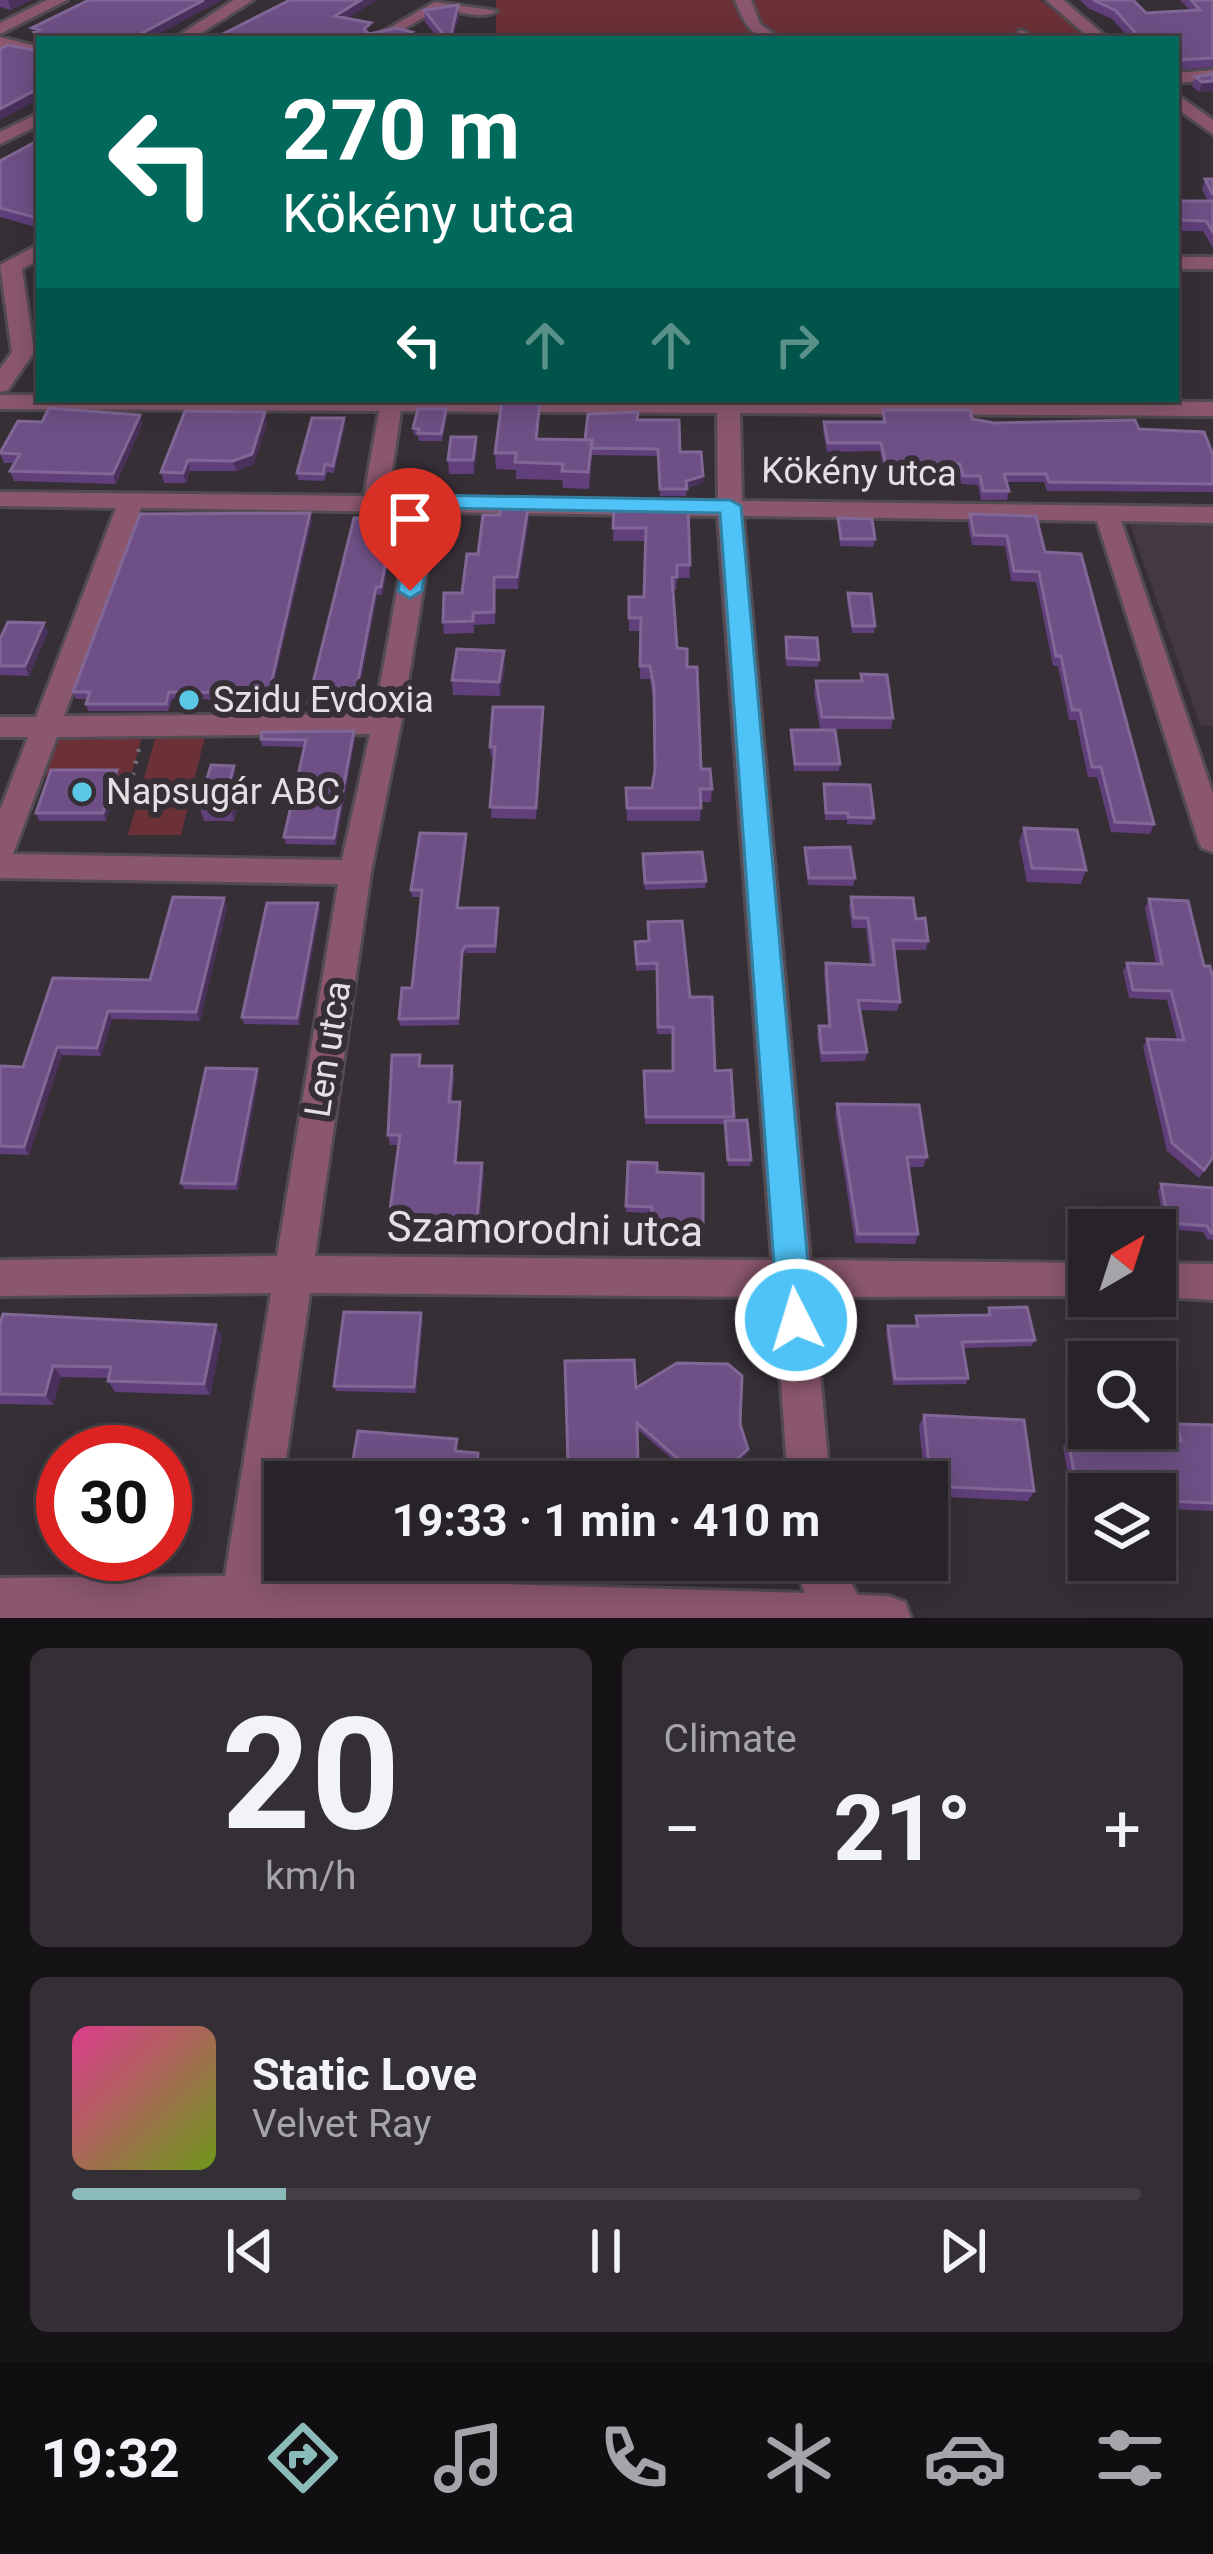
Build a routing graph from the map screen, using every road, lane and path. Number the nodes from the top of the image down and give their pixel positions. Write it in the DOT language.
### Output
graph roads {
  1 [pos="59,0"];
  2 [pos="245,0"];
  3 [pos="424,0"];
  4 [pos="743,0"];
  5 [pos="1054,0"];
  6 [pos="444,5"];
  7 [pos="488,12"];
  8 [pos="0,29"];
  9 [pos="186,36"];
  10 [pos="383,36"];
  11 [pos="767,36"];
  12 [pos="1097,36"];
  13 [pos="0,42"];
  14 [pos="36,51"];
  15 [pos="1213,75"];
  16 [pos="1179,78"];
  17 [pos="1179,101"];
  18 [pos="36,120"];
  19 [pos="1213,129"];
  20 [pos="0,139"];
  21 [pos="36,252"];
  22 [pos="1179,263"];
  23 [pos="1213,263"];
  24 [pos="4,268"];
  25 [pos="30,318"];
  26 [pos="0,385"];
  27 [pos="0,402"];
  28 [pos="36,402"];
  29 [pos="392,402"];
  30 [pos="728,402"];
  31 [pos="1213,409"];
  32 [pos="0,499"];
  33 [pos="131,500"];
  34 [pos="375,501"];
  35 [pos="425,502"];
  36 [pos="730,506"];
  37 [pos="1106,512"];
  38 [pos="1213,515"];
  39 [pos="387,724"];
  40 [pos="145,726"];
  41 [pos="38,727"];
  42 [pos="0,728"];
  43 [pos="1198,749"];
  44 [pos="110,776"];
  45 [pos="133,776"];
  46 [pos="130,787"];
  47 [pos="1213,840"];
  48 [pos="0,850"];
  49 [pos="0,866"];
  50 [pos="355,872"];
  51 [pos="293,1276"];
  52 [pos="0,1278"];
  53 [pos="792,1280"];
  54 [pos="1068,1281"];
  55 [pos="1176,1281"];
  56 [pos="1213,1282"];
  57 [pos="807,1461"];
  58 [pos="823,1581"];
  59 [pos="244,1598"];
  60 [pos="0,1600"];
  61 [pos="847,1617"];
  62 [pos="889,1618"];
  1 -- 8 [label="street"];
  2 -- 9 [label="street"];
  3 -- 6 [label="street"];
  4 -- 11 [label="street"];
  5 -- 12 [label="street"];
  6 -- 7 [label="street"];
  6 -- 10 [label="street"];
  13 -- 14 [label="street"];
  15 -- 16 [label="street"];
  17 -- 19 [label="street"];
  18 -- 20 [label="street"];
  21 -- 24 [label="street"];
  22 -- 23 [label="street"];
  24 -- 25 [label="street"];
  25 -- 26 [label="street"];
  27 -- 28 [label="street"];
  29 -- 34 [label="street"];
  30 -- 31 [label="street"];
  30 -- 36 [label="street"];
  32 -- 33 [label="street, Kökény utca"];
  33 -- 34 [label="street, Kökény utca"];
  33 -- 41 [label="street"];
  34 -- 35 [label="street, Kökény utca"];
  35 -- 36 [label="street, Kökény utca"];
  35 -- 39 [label="street, Len utca"];
  36 -- 37 [label="street, Kökény utca"];
  36 -- 53 [label="street"];
  37 -- 38 [label="street, Kökény utca"];
  37 -- 43 [label="street"];
  39 -- 40 [label="street"];
  39 -- 50 [label="street, Len utca"];
  40 -- 41 [label="street"];
  40 -- 45 [label="path"];
  41 -- 42 [label="street"];
  41 -- 48 [label="street"];
  43 -- 47 [label="street"];
  44 -- 45 [label="path"];
  45 -- 46 [label="path"];
  49 -- 50 [label="street"];
  50 -- 51 [label="street, Len utca"];
  51 -- 52 [label="street, Szamorodni utca"];
  51 -- 53 [label="street, Szamorodni utca"];
  51 -- 59 [label="street, Len utca"];
  53 -- 54 [label="street, Szamorodni utca"];
  53 -- 57 [label="street"];
  55 -- 56 [label="street"];
  58 -- 61 [label="street"];
  59 -- 60 [label="street"];
  59 -- 61 [label="street"];
  61 -- 62 [label="street"];
}
